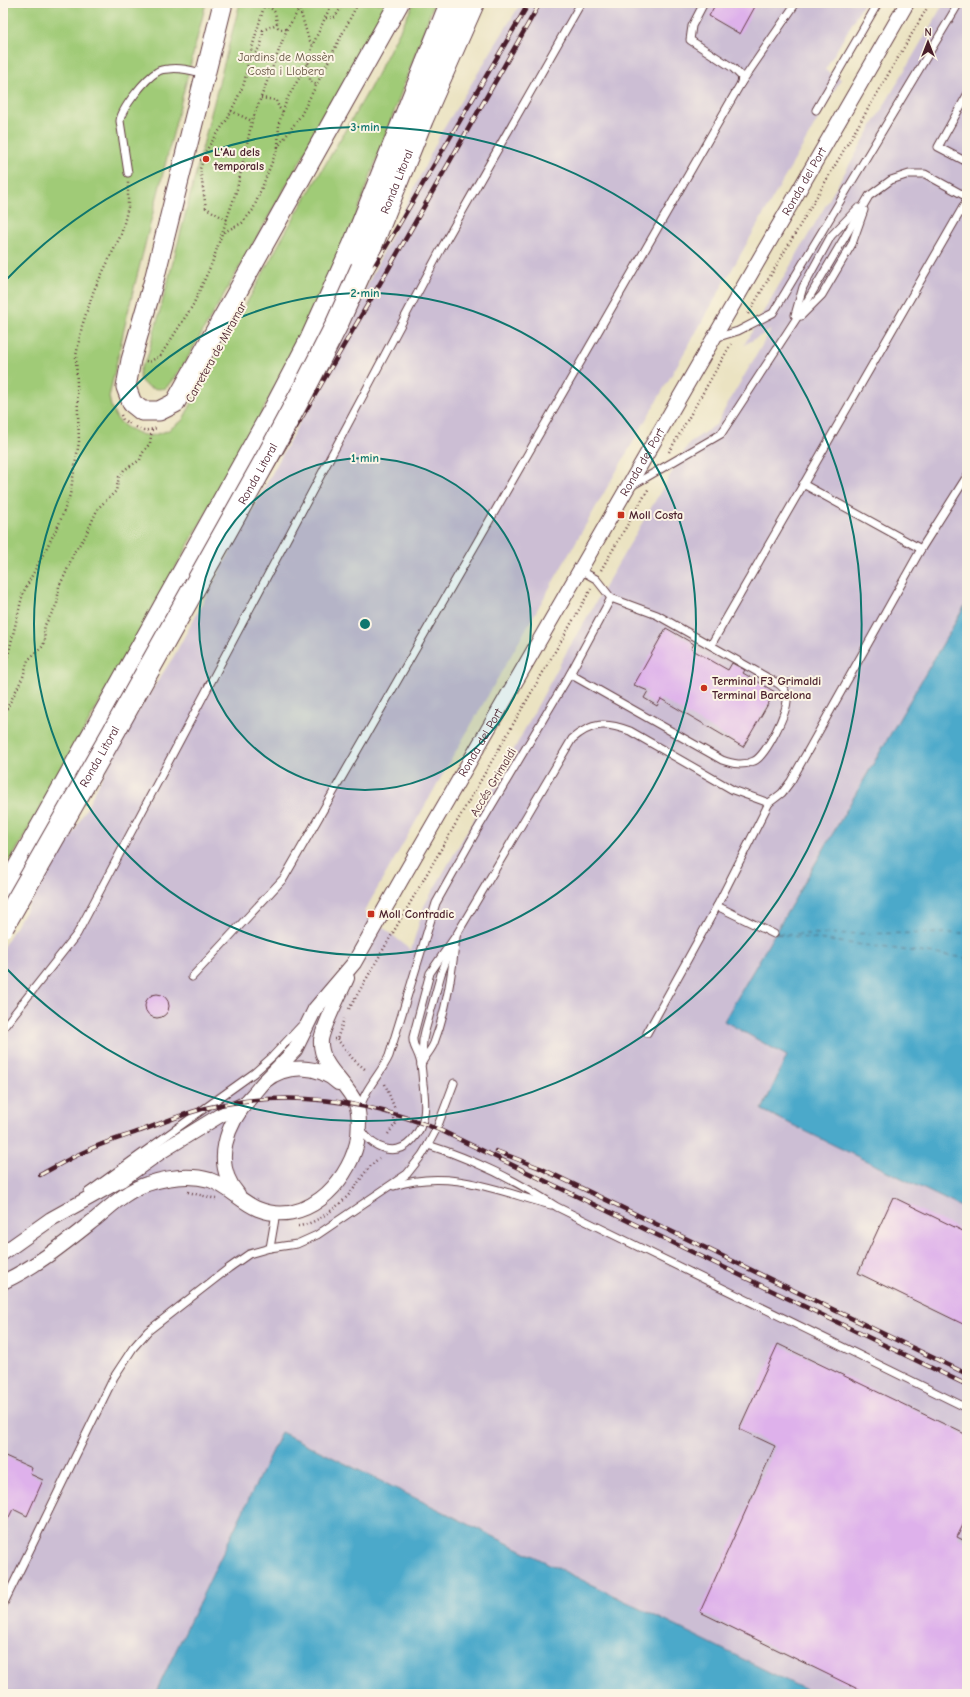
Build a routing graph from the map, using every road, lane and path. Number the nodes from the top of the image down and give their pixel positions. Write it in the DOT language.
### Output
graph roads {
  1 [pos="223,3"];
  2 [pos="303,3"];
  3 [pos="332,3"];
  4 [pos="344,3"];
  5 [pos="358,3"];
  6 [pos="399,3"];
  7 [pos="445,3"];
  8 [pos="451,3"];
  9 [pos="473,3"];
  10 [pos="479,3"];
  11 [pos="581,3"];
  12 [pos="704,3"];
  13 [pos="796,3"];
  14 [pos="878,3"];
  15 [pos="907,3"];
  16 [pos="930,3"];
  17 [pos="959,3"];
  18 [pos="264,4"];
  19 [pos="300,10"];
  20 [pos="326,18"];
  21 [pos="277,24"];
  22 [pos="287,29"];
  23 [pos="456,40"];
  24 [pos="313,44"];
  25 [pos="432,48"];
  26 [pos="249,58"];
  27 [pos="308,63"];
  28 [pos="205,74"];
  29 [pos="741,83"];
  30 [pos="316,84"];
  31 [pos="967,95"];
  32 [pos="261,98"];
  33 [pos="816,110"];
  34 [pos="230,111"];
  35 [pos="283,112"];
  36 [pos="252,121"];
  37 [pos="278,147"];
  38 [pos="207,149"];
  39 [pos="203,160"];
  40 [pos="967,162"];
  41 [pos="128,173"];
  42 [pos="869,196"];
  43 [pos="967,198"];
  44 [pos="227,220"];
  45 [pos="223,232"];
  46 [pos="362,247"];
  47 [pos="748,314"];
  48 [pos="792,325"];
  49 [pos="713,338"];
  50 [pos="726,353"];
  51 [pos="144,361"];
  52 [pos="121,414"];
  53 [pos="164,427"];
  54 [pos="152,429"];
  55 [pos="668,454"];
  56 [pos="967,476"];
  57 [pos="803,484"];
  58 [pos="627,488"];
  59 [pos="649,489"];
  60 [pos="921,549"];
  61 [pos="603,567"];
  62 [pos="580,570"];
  63 [pos="591,588"];
  64 [pos="611,598"];
  65 [pos="711,645"];
  66 [pos="570,674"];
  67 [pos="3,676"];
  68 [pos="3,716"];
  69 [pos="769,803"];
  70 [pos="3,896"];
  71 [pos="717,906"];
  72 [pos="3,926"];
  73 [pos="457,934"];
  74 [pos="774,934"];
  75 [pos="374,957"];
  76 [pos="377,960"];
  77 [pos="354,963"];
  78 [pos="192,977"];
  79 [pos="316,1009"];
  80 [pos="3,1028"];
  81 [pos="647,1034"];
  82 [pos="338,1039"];
  83 [pos="321,1041"];
  84 [pos="421,1065"];
  85 [pos="366,1070"];
  86 [pos="265,1081"];
  87 [pos="454,1083"];
  88 [pos="385,1084"];
  89 [pos="348,1093"];
  90 [pos="244,1104"];
  91 [pos="395,1109"];
  92 [pos="394,1116"];
  93 [pos="359,1123"];
  94 [pos="388,1134"];
  95 [pos="428,1145"];
  96 [pos="386,1188"];
  97 [pos="187,1192"];
  98 [pos="218,1200"];
  99 [pos="243,1200"];
  100 [pos="557,1207"];
  101 [pos="276,1213"];
  102 [pos="51,1219"];
  103 [pos="270,1248"];
  104 [pos="3,1253"];
  105 [pos="3,1282"];
  106 [pos="967,1408"];
  107 [pos="3,1605"];
  1 -- 28 [label="street, Carretera de Miramar"];
  2 -- 19 [label="path"];
  3 -- 20 [label="path"];
  4 -- 20 [label="path"];
  5 -- 30 [label="path"];
  6 -- 28 [label="street, Carretera de Miramar"];
  7 -- 25 [label="highway"];
  8 -- 25 [label="highway, Ronda Litoral"];
  9 -- 23 [label="highway, Ronda Litoral"];
  10 -- 23 [label="highway"];
  11 -- 80 [label="lane"];
  12 -- 29 [label="lane"];
  13 -- 29 [label="lane"];
  14 -- 33 [label="lane"];
  15 -- 49 [label="street, Ronda del Port"];
  16 -- 47 [label="path, Ronda del Port"];
  17 -- 49 [label="lane"];
  18 -- 21 [label="path"];
  18 -- 26 [label="path"];
  19 -- 22 [label="path"];
  19 -- 24 [label="path"];
  20 -- 24 [label="path"];
  21 -- 22 [label="path"];
  21 -- 26 [label="path"];
  22 -- 32 [label="path"];
  23 -- 46 [label="highway, Ronda Litoral"];
  24 -- 27 [label="path"];
  25 -- 46 [label="highway, Ronda Litoral"];
  26 -- 34 [label="path"];
  27 -- 30 [label="path"];
  27 -- 35 [label="path"];
  28 -- 41 [label="lane"];
  29 -- 78 [label="lane"];
  30 -- 37 [label="path"];
  31 -- 40 [label="lane"];
  32 -- 35 [label="path"];
  32 -- 36 [label="path"];
  34 -- 36 [label="path"];
  34 -- 38 [label="path"];
  35 -- 37 [label="path"];
  36 -- 44 [label="path"];
  37 -- 45 [label="path"];
  39 -- 44 [label="path"];
  41 -- 67 [label="path"];
  42 -- 43 [label="lane"];
  42 -- 48 [label="lane"];
  42 -- 48 [label="lane"];
  42 -- 48 [label="lane"];
  43 -- 57 [label="lane"];
  44 -- 45 [label="path"];
  45 -- 51 [label="path"];
  46 -- 70 [label="highway, Ronda Litoral"];
  46 -- 72 [label="highway, Ronda Litoral, bridge"];
  48 -- 58 [label="lane"];
  49 -- 58 [label="street, Ronda del Port"];
  50 -- 55 [label="path, Ronda del Port"];
  52 -- 54 [label="path"];
  53 -- 54 [label="path"];
  54 -- 68 [label="path"];
  56 -- 60 [label="lane"];
  57 -- 60 [label="lane"];
  57 -- 65 [label="lane"];
  58 -- 62 [label="street, Ronda del Port"];
  59 -- 61 [label="path, Ronda del Port"];
  60 -- 69 [label="lane"];
  62 -- 64 [label="lane"];
  62 -- 77 [label="street, Ronda del Port"];
  63 -- 76 [label="path, Ronda del Port"];
  64 -- 65 [label="lane"];
  64 -- 66 [label="lane, Accés Grimaldi"];
  65 -- 66 [label="lane"];
  66 -- 93 [label="lane, Accés Grimaldi"];
  69 -- 71 [label="lane"];
  69 -- 73 [label="lane"];
  71 -- 74 [label="lane"];
  71 -- 81 [label="lane"];
  73 -- 84 [label="lane"];
  73 -- 84 [label="lane"];
  73 -- 84 [label="lane"];
  75 -- 76 [label="path"];
  76 -- 82 [label="path, Ronda del Port"];
  77 -- 79 [label="street"];
  77 -- 83 [label="street"];
  79 -- 86 [label="street"];
  79 -- 102 [label="lane"];
  82 -- 83 [label="path"];
  82 -- 85 [label="path"];
  83 -- 89 [label="street"];
  84 -- 93 [label="lane"];
  86 -- 89 [label="street"];
  86 -- 90 [label="street"];
  87 -- 95 [label="lane"];
  88 -- 91 [label="path"];
  89 -- 93 [label="street"];
  90 -- 99 [label="street"];
  90 -- 102 [label="street"];
  92 -- 94 [label="path"];
  93 -- 101 [label="street"];
  95 -- 96 [label="lane"];
  95 -- 100 [label="lane"];
  96 -- 100 [label="lane"];
  96 -- 103 [label="lane"];
  97 -- 98 [label="path"];
  99 -- 101 [label="street"];
  99 -- 105 [label="street"];
  100 -- 106 [label="lane"];
  101 -- 103 [label="lane"];
  102 -- 104 [label="street"];
  103 -- 107 [label="lane"];
}
